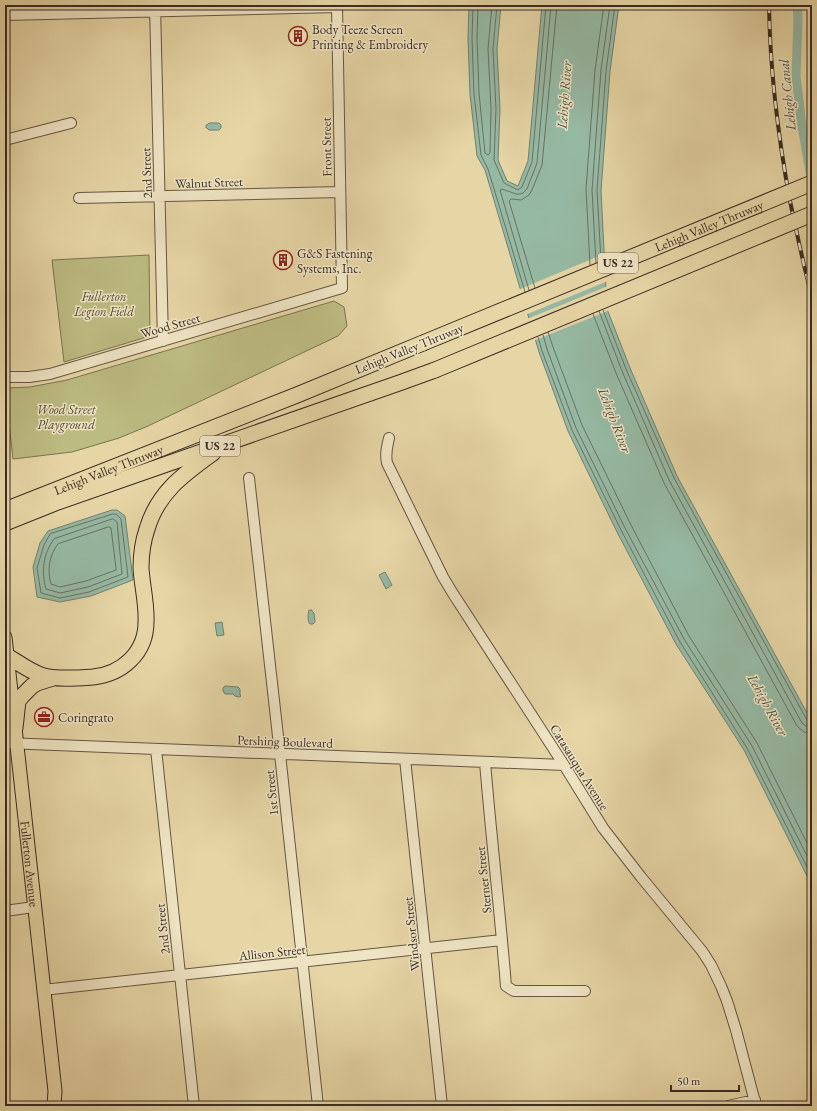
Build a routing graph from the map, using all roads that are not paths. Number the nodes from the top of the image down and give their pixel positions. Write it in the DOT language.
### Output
graph roads {
  1 [pos="337,6"];
  2 [pos="155,8"];
  3 [pos="5,15"];
  4 [pos="71,123"];
  5 [pos="5,140"];
  6 [pos="812,183"];
  7 [pos="340,192"];
  8 [pos="160,196"];
  9 [pos="79,198"];
  10 [pos="812,214"];
  11 [pos="342,288"];
  12 [pos="163,341"];
  13 [pos="5,377"];
  14 [pos="389,438"];
  15 [pos="225,444"];
  16 [pos="249,478"];
  17 [pos="60,488"];
  18 [pos="5,504"];
  19 [pos="5,510"];
  20 [pos="5,523"];
  21 [pos="5,637"];
  22 [pos="7,656"];
  23 [pos="56,678"];
  24 [pos="15,728"];
  25 [pos="11,743"];
  26 [pos="156,749"];
  27 [pos="280,754"];
  28 [pos="405,759"];
  29 [pos="485,762"];
  30 [pos="564,765"];
  31 [pos="34,907"];
  32 [pos="5,911"];
  33 [pos="502,940"];
  34 [pos="426,948"];
  35 [pos="303,962"];
  36 [pos="180,975"];
  37 [pos="44,990"];
  38 [pos="585,991"];
  39 [pos="55,1092"];
  40 [pos="756,1103"];
  41 [pos="54,1106"];
  42 [pos="61,1106"];
  43 [pos="194,1106"];
  44 [pos="318,1106"];
  45 [pos="442,1106"];
  46 [pos="728,1106"];
  1 -- 2 [label="street"];
  1 -- 7 [label="street, Front Street"];
  2 -- 3 [label="street"];
  2 -- 8 [label="street, 2nd Street"];
  4 -- 5 [label="street"];
  6 -- 17 [label="highway, Lehigh Valley Thruway / US 22, bridge"];
  7 -- 8 [label="street, Walnut Street"];
  7 -- 11 [label="street, Front Street"];
  8 -- 9 [label="street, Walnut Street"];
  8 -- 12 [label="street, 2nd Street"];
  10 -- 15 [label="highway, Lehigh Valley Thruway / US 22, bridge"];
  11 -- 12 [label="street, Wood Street"];
  12 -- 13 [label="street, Wood Street"];
  14 -- 30 [label="street, Catasauqua Avenue"];
  15 -- 20 [label="highway, Lehigh Valley Thruway / US 22"];
  15 -- 23 [label="highway"];
  16 -- 27 [label="street, 1st Street"];
  17 -- 18 [label="highway"];
  17 -- 19 [label="highway, Lehigh Valley Thruway / US 22"];
  21 -- 22 [label="main road, Fullerton Avenue"];
  22 -- 23 [label="highway"];
  22 -- 24 [label="main road, Fullerton Avenue"];
  23 -- 24 [label="highway"];
  24 -- 25 [label="main road, Fullerton Avenue"];
  25 -- 26 [label="street, Pershing Boulevard"];
  25 -- 31 [label="main road, Fullerton Avenue"];
  26 -- 27 [label="street, Pershing Boulevard"];
  26 -- 36 [label="street, 2nd Street"];
  27 -- 28 [label="street, Pershing Boulevard"];
  27 -- 35 [label="street, 1st Street"];
  28 -- 29 [label="street, Pershing Boulevard"];
  28 -- 34 [label="street, Windsor Street"];
  29 -- 30 [label="street, Pershing Boulevard"];
  29 -- 33 [label="street, Sterner Street"];
  30 -- 40 [label="street, Catasauqua Avenue"];
  31 -- 32 [label="street"];
  31 -- 37 [label="main road, Fullerton Avenue"];
  33 -- 34 [label="street, Allison Street"];
  33 -- 38 [label="street, Sterner Street"];
  34 -- 35 [label="street, Allison Street"];
  34 -- 45 [label="street, Windsor Street"];
  35 -- 36 [label="street, Allison Street"];
  35 -- 44 [label="street, 1st Street"];
  36 -- 37 [label="street, Allison Street"];
  36 -- 43 [label="street, 2nd Street"];
  37 -- 39 [label="main road, Fullerton Avenue"];
  39 -- 41 [label="main road, Fullerton Avenue"];
  39 -- 42 [label="main road, Fullerton Avenue"];
  40 -- 46 [label="street"];
}
